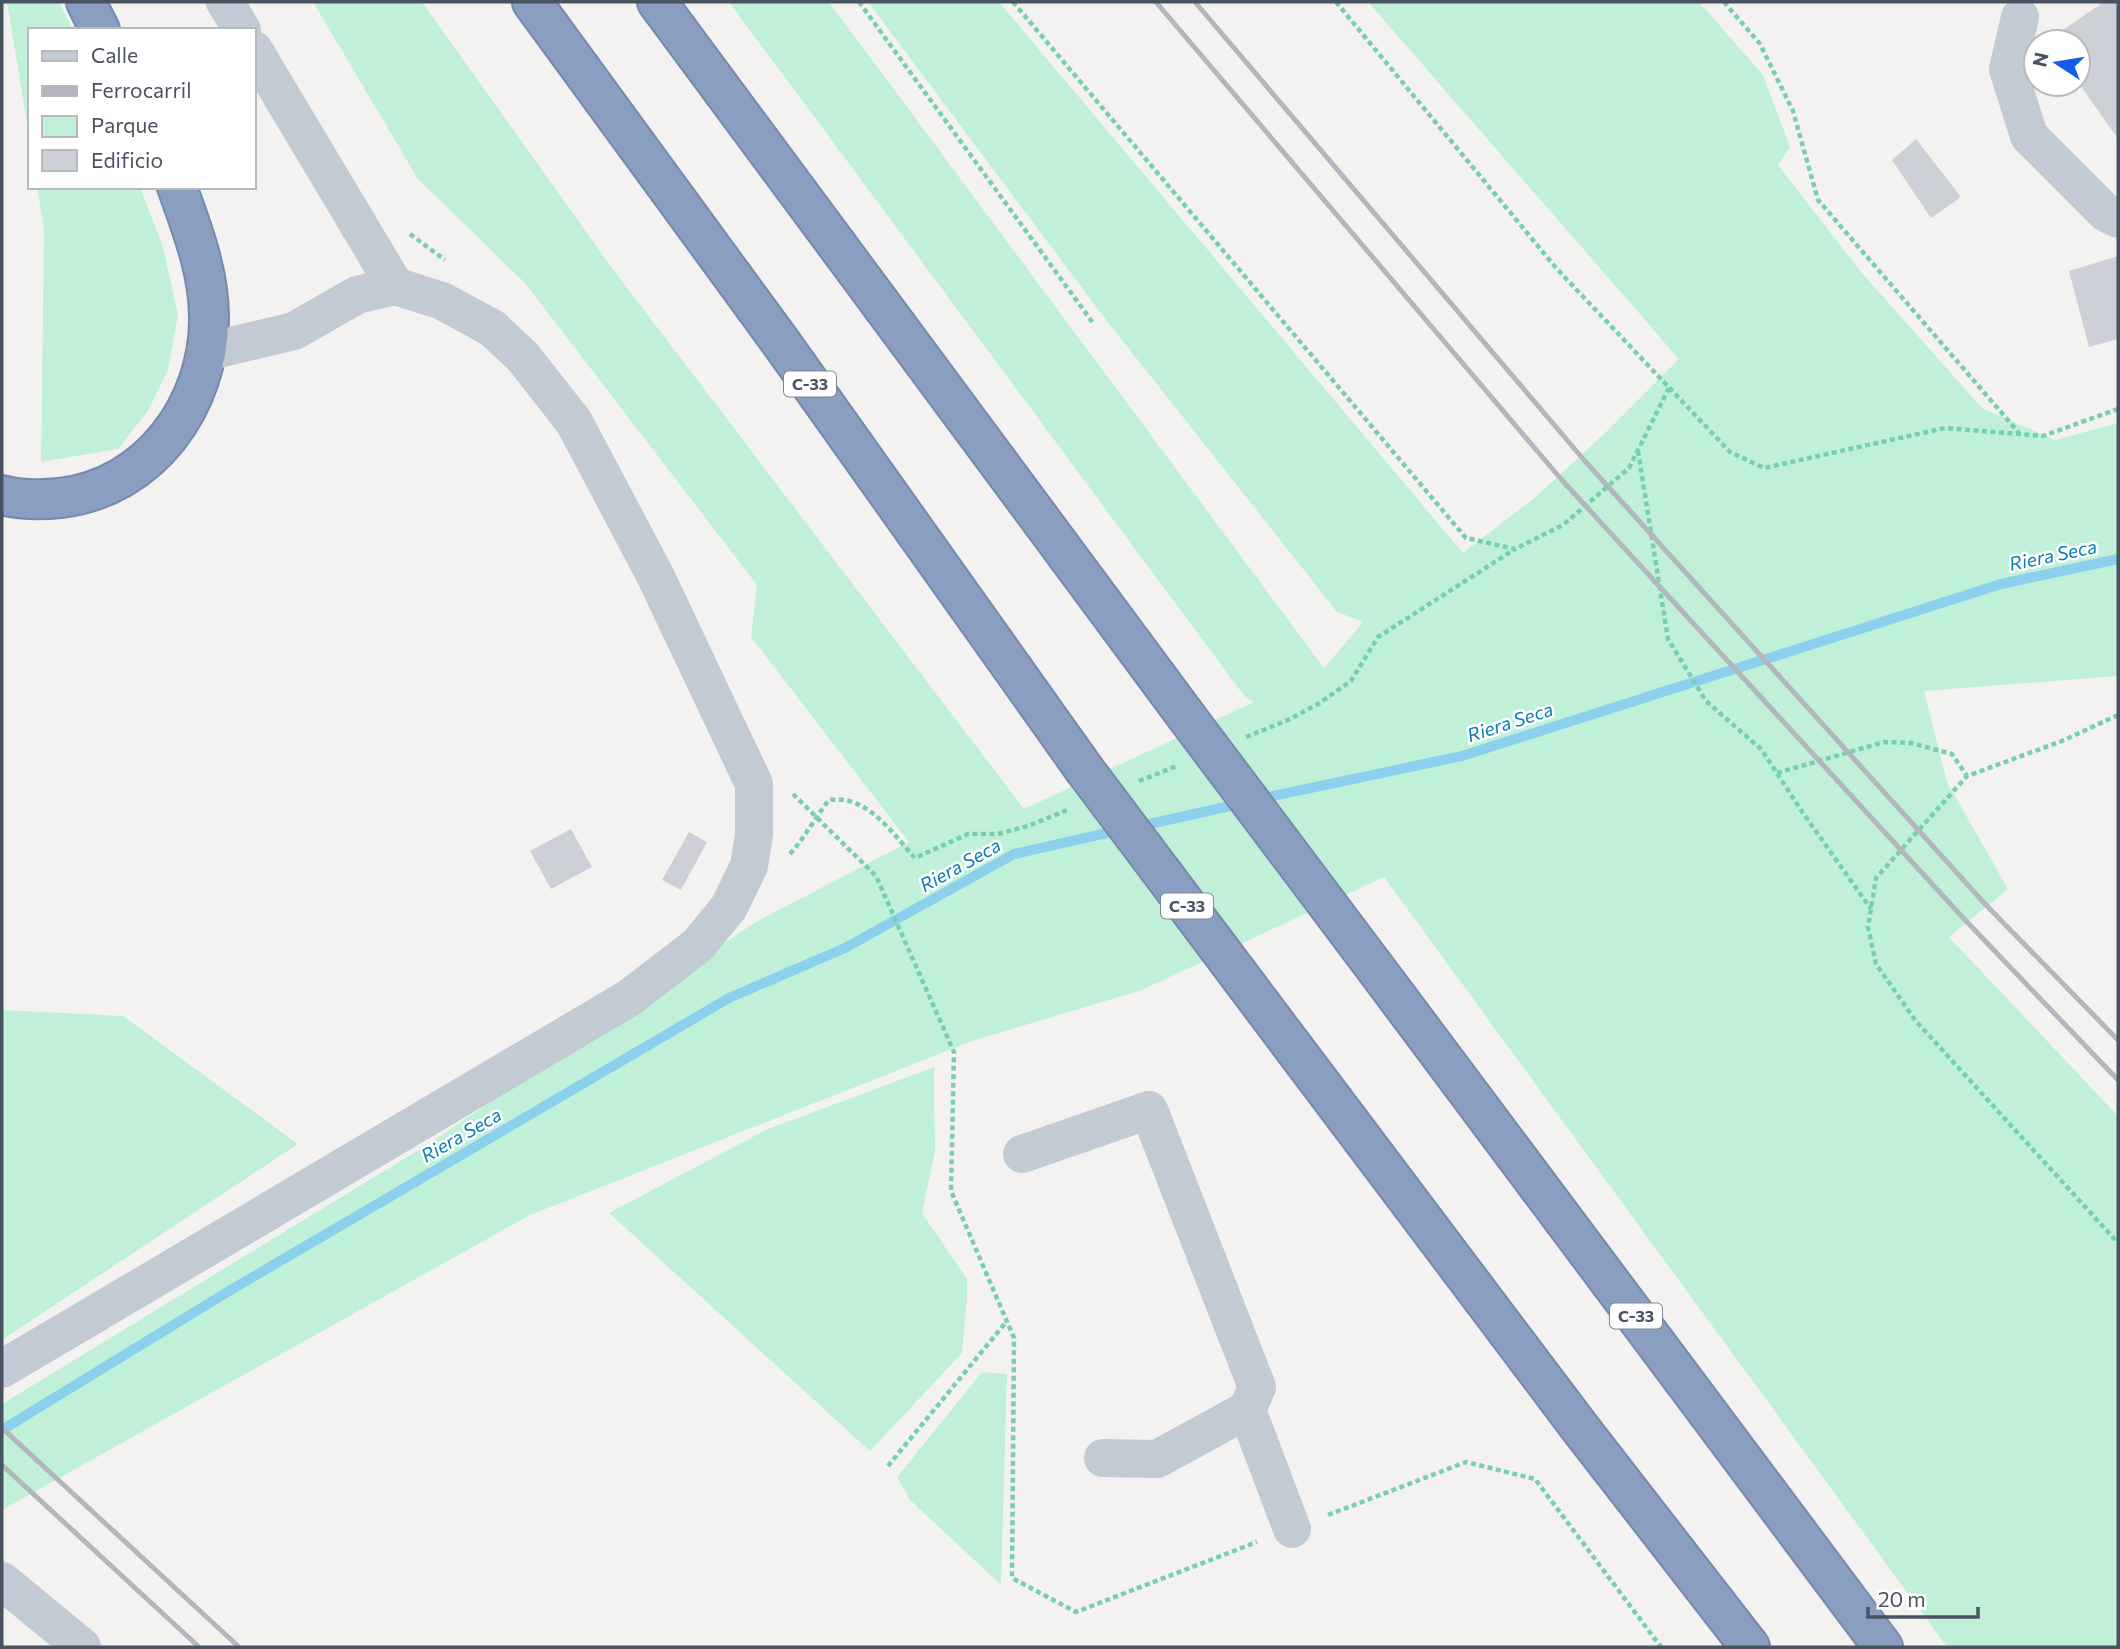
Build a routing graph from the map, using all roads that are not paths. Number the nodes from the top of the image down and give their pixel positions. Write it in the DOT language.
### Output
graph roads {
  1 [pos="86,2"];
  2 [pos="225,2"];
  3 [pos="532,2"];
  4 [pos="657,2"];
  5 [pos="2020,17"];
  6 [pos="99,28"];
  7 [pos="241,28"];
  8 [pos="256,53"];
  9 [pos="178,189"];
  10 [pos="2118,219"];
  11 [pos="395,286"];
  12 [pos="206,352"];
  13 [pos="2,495"];
  14 [pos="1022,1154"];
  15 [pos="2,1369"];
  16 [pos="1247,1410"];
  17 [pos="1103,1458"];
  18 [pos="1292,1529"];
  19 [pos="2,1581"];
  20 [pos="82,1647"];
  21 [pos="1750,1647"];
  22 [pos="1883,1647"];
  1 -- 6 [label="highway"];
  2 -- 7 [label="street"];
  3 -- 21 [label="highway, C-33, bridge"];
  4 -- 22 [label="highway, C-33, bridge"];
  5 -- 10 [label="street"];
  8 -- 11 [label="street"];
  9 -- 12 [label="highway"];
  11 -- 12 [label="street"];
  11 -- 15 [label="street"];
  12 -- 13 [label="highway"];
  14 -- 16 [label="street"];
  16 -- 17 [label="street"];
  16 -- 18 [label="street"];
  19 -- 20 [label="street"];
}
